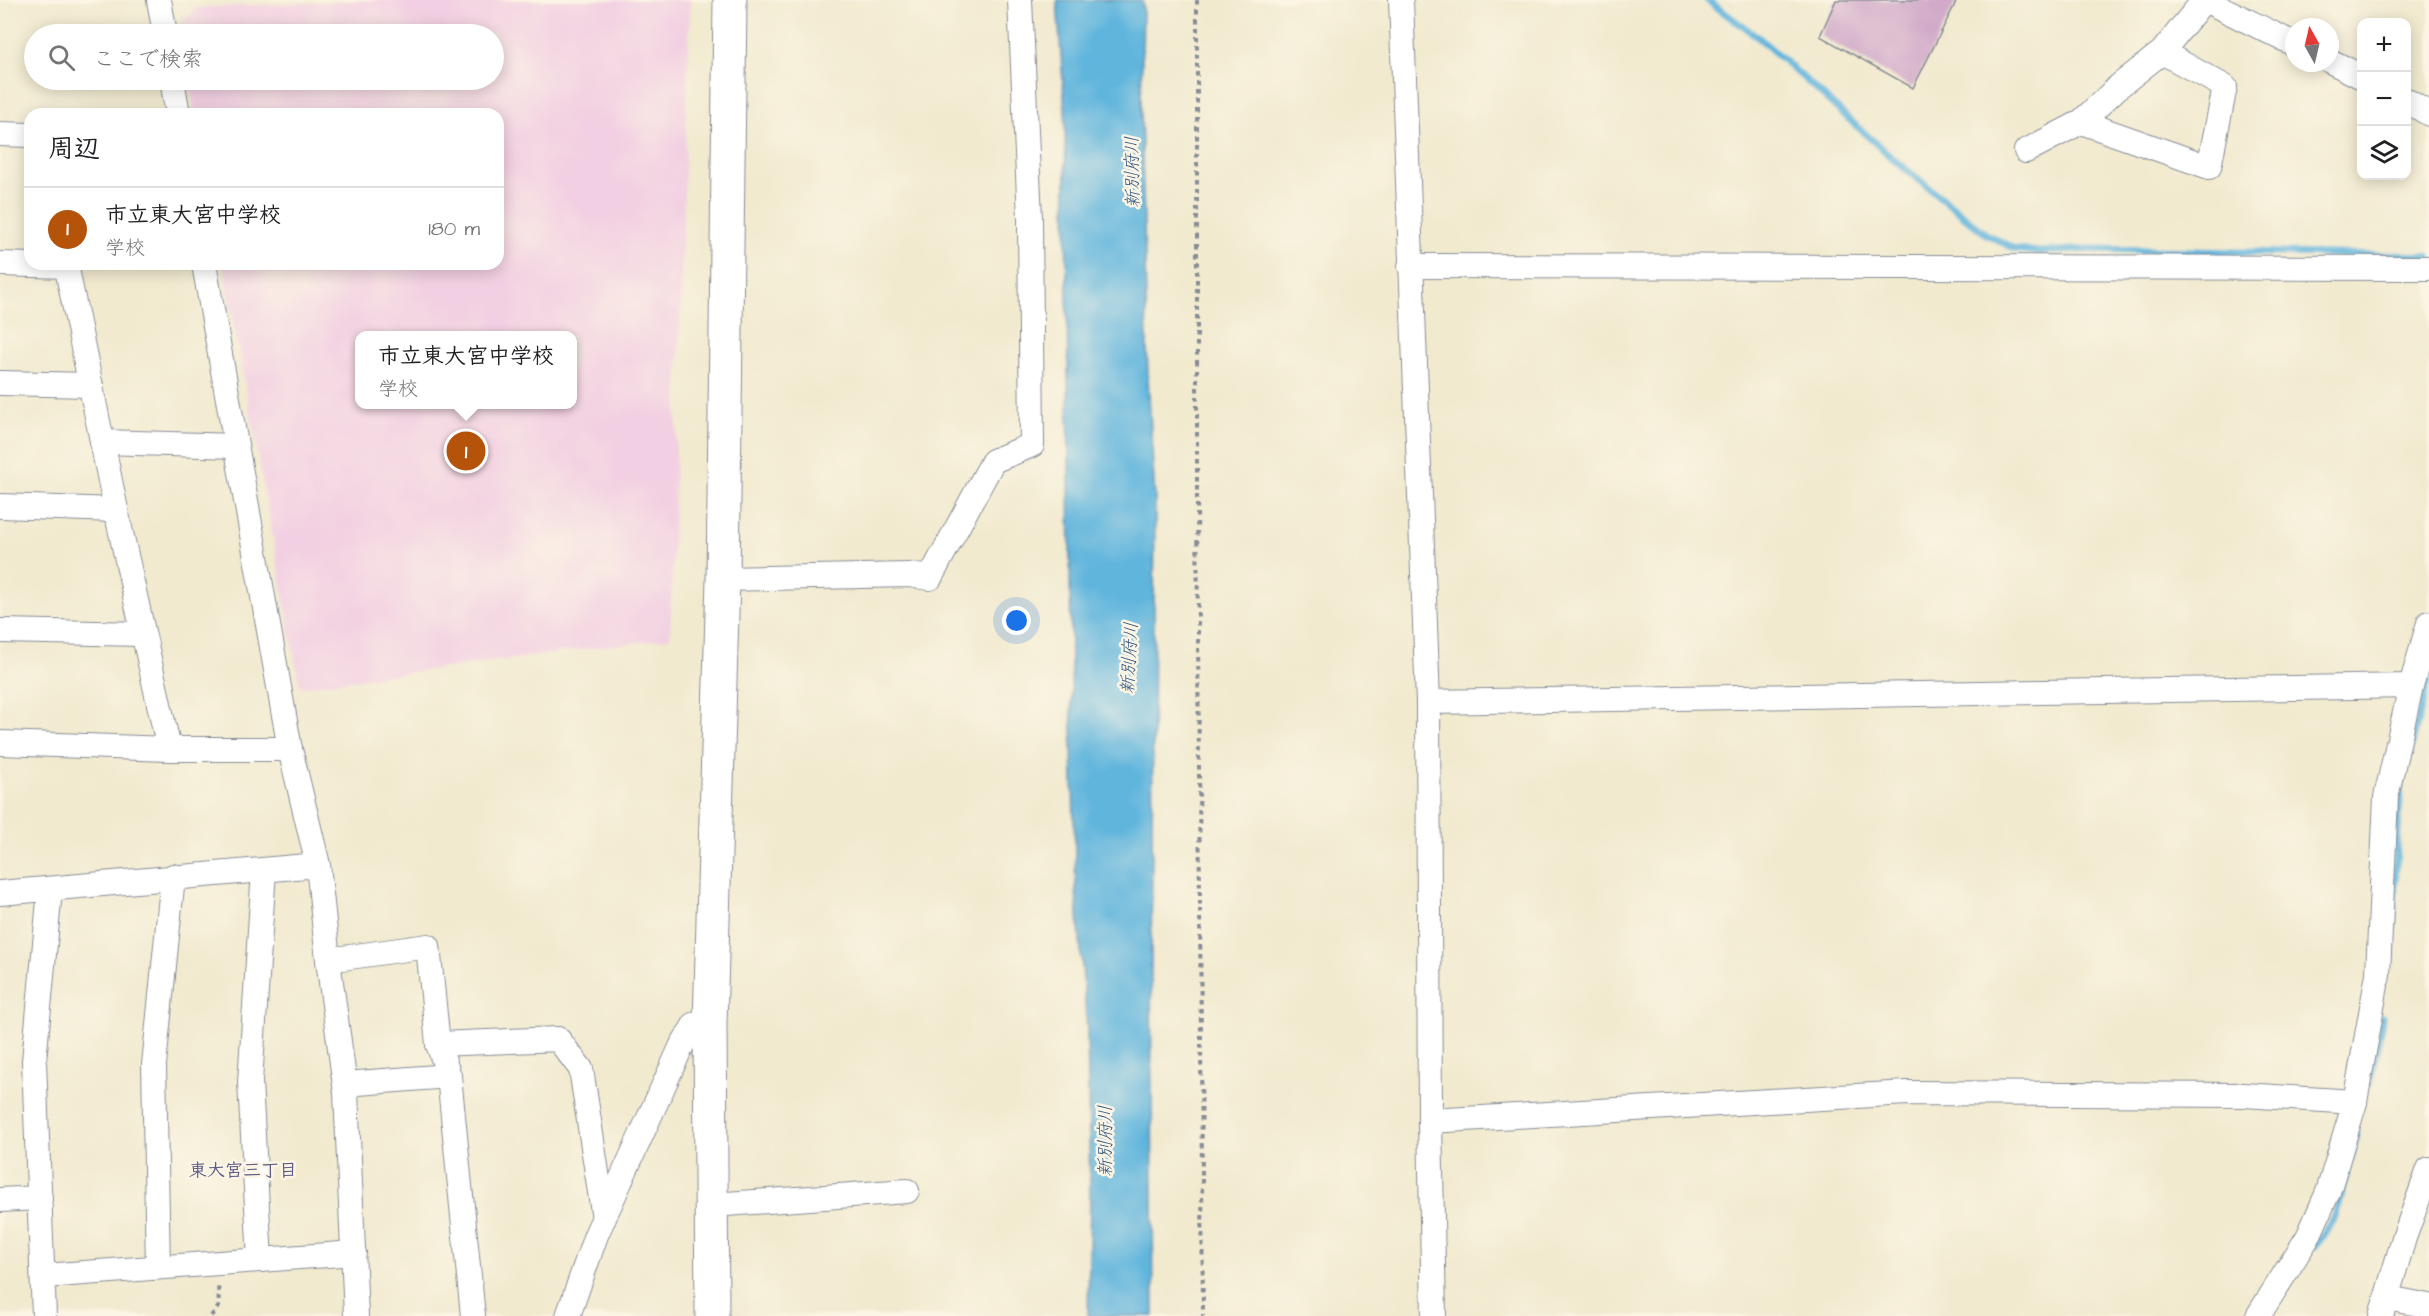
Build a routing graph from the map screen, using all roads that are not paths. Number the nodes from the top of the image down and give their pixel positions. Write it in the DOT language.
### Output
graph roads {
  1 [pos="159,0"];
  2 [pos="730,0"];
  3 [pos="1020,0"];
  4 [pos="1401,0"];
  5 [pos="2205,0"];
  6 [pos="163,24"];
  7 [pos="2285,40"];
  8 [pos="2162,52"];
  9 [pos="2339,66"];
  10 [pos="2357,75"];
  11 [pos="174,90"];
  12 [pos="2411,103"];
  13 [pos="177,108"];
  14 [pos="2429,114"];
  15 [pos="2081,122"];
  16 [pos="0,134"];
  17 [pos="24,135"];
  18 [pos="2026,151"];
  19 [pos="0,264"];
  20 [pos="24,264"];
  21 [pos="1410,266"];
  22 [pos="2429,268"];
  23 [pos="67,270"];
  24 [pos="205,270"];
  25 [pos="0,383"];
  26 [pos="91,385"];
  27 [pos="102,442"];
  28 [pos="236,446"];
  29 [pos="0,506"];
  30 [pos="116,510"];
  31 [pos="723,579"];
  32 [pos="2429,623"];
  33 [pos="0,631"];
  34 [pos="143,634"];
  35 [pos="2410,686"];
  36 [pos="1428,702"];
  37 [pos="0,743"];
  38 [pos="168,749"];
  39 [pos="290,749"];
  40 [pos="318,865"];
  41 [pos="264,870"];
  42 [pos="173,876"];
  43 [pos="50,890"];
  44 [pos="0,893"];
  45 [pos="328,960"];
  46 [pos="710,1023"];
  47 [pos="438,1044"];
  48 [pos="449,1076"];
  49 [pos="345,1084"];
  50 [pos="2355,1102"];
  51 [pos="1430,1120"];
  52 [pos="2429,1169"];
  53 [pos="907,1191"];
  54 [pos="40,1198"];
  55 [pos="0,1200"];
  56 [pos="712,1205"];
  57 [pos="604,1218"];
  58 [pos="354,1252"];
  59 [pos="260,1260"];
  60 [pos="158,1267"];
  61 [pos="44,1276"];
  62 [pos="2429,1306"];
  63 [pos="2384,1307"];
  64 [pos="44,1316"];
  65 [pos="356,1316"];
  66 [pos="473,1316"];
  67 [pos="568,1316"];
  68 [pos="712,1316"];
  69 [pos="1434,1316"];
  70 [pos="2258,1316"];
  1 -- 6 [label="street"];
  2 -- 31 [label="street"];
  3 -- 31 [label="street"];
  4 -- 21 [label="street"];
  5 -- 7 [label="street"];
  5 -- 8 [label="street"];
  8 -- 15 [label="street"];
  8 -- 15 [label="street"];
  9 -- 10 [label="street"];
  11 -- 13 [label="street"];
  12 -- 14 [label="street"];
  15 -- 18 [label="street"];
  16 -- 17 [label="street"];
  19 -- 20 [label="street"];
  21 -- 22 [label="street"];
  21 -- 36 [label="street"];
  23 -- 26 [label="street"];
  24 -- 28 [label="street"];
  25 -- 26 [label="street"];
  26 -- 27 [label="street"];
  27 -- 28 [label="street"];
  27 -- 30 [label="street"];
  28 -- 39 [label="street"];
  29 -- 30 [label="street"];
  30 -- 34 [label="street"];
  31 -- 46 [label="street"];
  32 -- 35 [label="street"];
  33 -- 34 [label="street"];
  34 -- 38 [label="street"];
  35 -- 36 [label="street"];
  35 -- 50 [label="street"];
  36 -- 51 [label="street"];
  37 -- 38 [label="street"];
  38 -- 39 [label="street"];
  39 -- 40 [label="street"];
  40 -- 41 [label="street"];
  40 -- 45 [label="street"];
  41 -- 42 [label="street"];
  41 -- 59 [label="street"];
  42 -- 43 [label="street"];
  42 -- 60 [label="street"];
  43 -- 44 [label="street"];
  43 -- 54 [label="street"];
  45 -- 47 [label="street"];
  45 -- 49 [label="street"];
  46 -- 56 [label="street"];
  46 -- 57 [label="street"];
  47 -- 48 [label="street"];
  47 -- 57 [label="street"];
  48 -- 49 [label="street"];
  48 -- 66 [label="street"];
  49 -- 58 [label="street"];
  50 -- 51 [label="street"];
  50 -- 70 [label="street"];
  51 -- 69 [label="street"];
  52 -- 63 [label="street"];
  53 -- 56 [label="street"];
  54 -- 55 [label="street"];
  54 -- 61 [label="street"];
  56 -- 68 [label="street"];
  57 -- 67 [label="street"];
  58 -- 59 [label="street"];
  58 -- 65 [label="street"];
  59 -- 60 [label="street"];
  60 -- 61 [label="street"];
  61 -- 64 [label="street"];
  62 -- 63 [label="street"];
}
